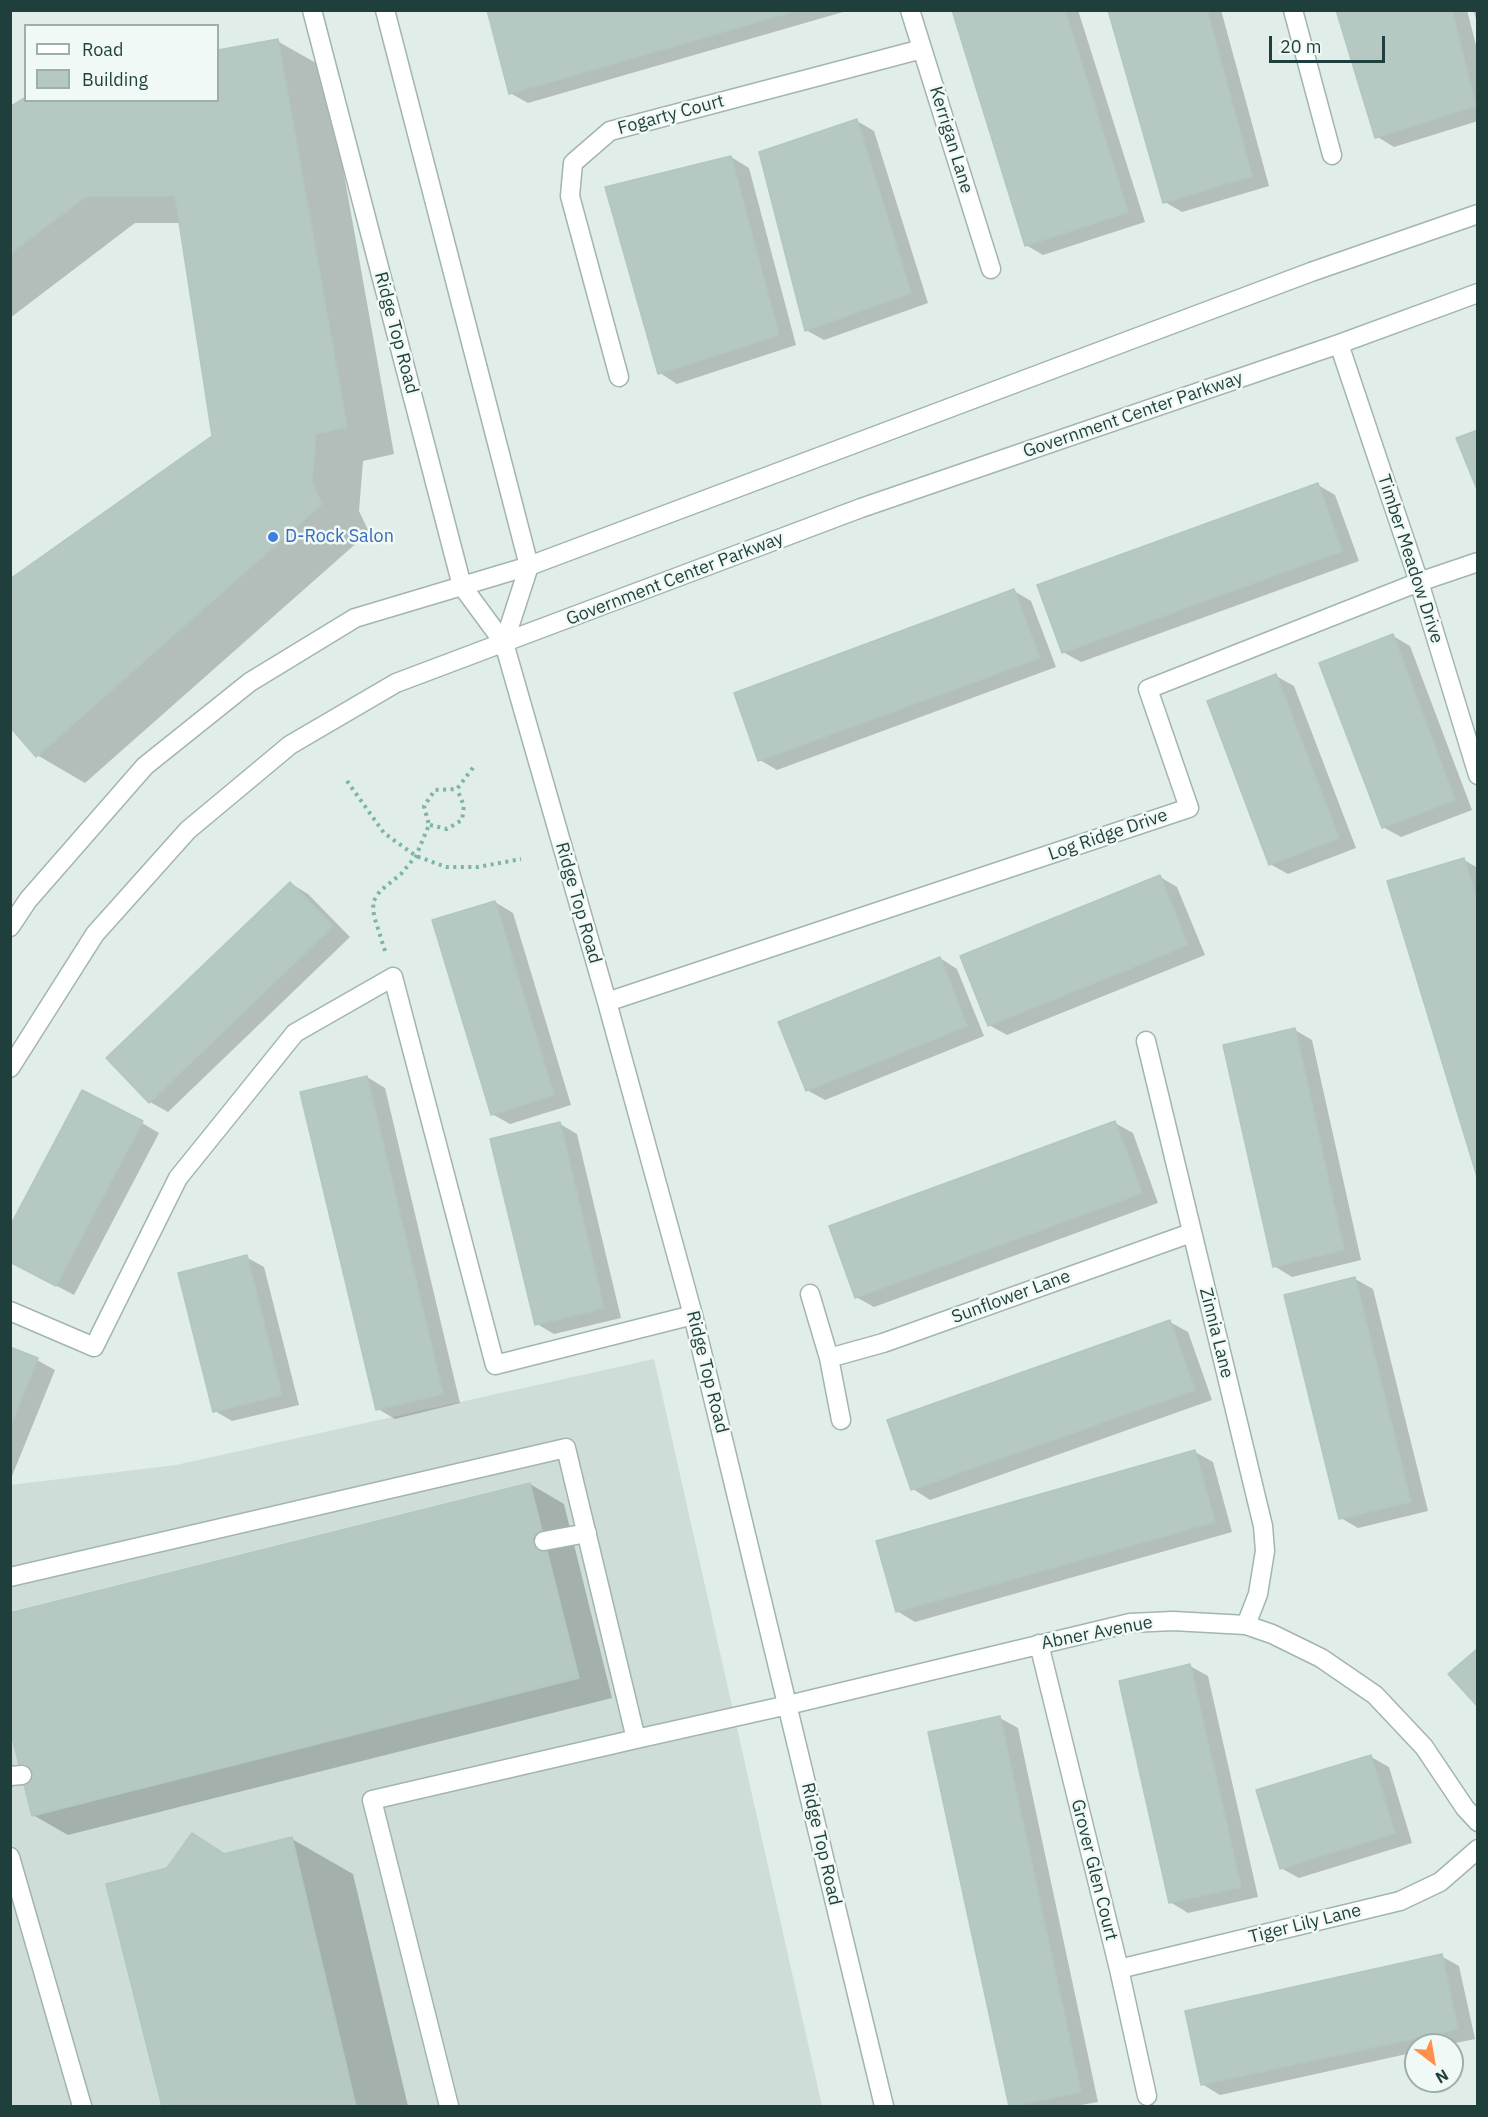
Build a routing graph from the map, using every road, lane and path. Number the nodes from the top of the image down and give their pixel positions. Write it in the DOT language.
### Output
graph roads {
  1 [pos="312,10"];
  2 [pos="385,10"];
  3 [pos="910,10"];
  4 [pos="1293,10"];
  5 [pos="922,49"];
  6 [pos="1332,155"];
  7 [pos="1478,214"];
  8 [pos="991,269"];
  9 [pos="1478,293"];
  10 [pos="1339,344"];
  11 [pos="619,376"];
  12 [pos="1478,562"];
  13 [pos="529,566"];
  14 [pos="1419,582"];
  15 [pos="462,586"];
  16 [pos="504,643"];
  17 [pos="476,765"];
  18 [pos="1478,775"];
  19 [pos="347,781"];
  20 [pos="456,789"];
  21 [pos="429,825"];
  22 [pos="416,856"];
  23 [pos="521,859"];
  24 [pos="10,927"];
  25 [pos="393,977"];
  26 [pos="607,1002"];
  27 [pos="1146,1041"];
  28 [pos="10,1068"];
  29 [pos="1191,1233"];
  30 [pos="810,1294"];
  31 [pos="10,1311"];
  32 [pos="693,1315"];
  33 [pos="829,1358"];
  34 [pos="841,1420"];
  35 [pos="587,1533"];
  36 [pos="544,1541"];
  37 [pos="10,1576"];
  38 [pos="1246,1625"];
  39 [pos="1039,1644"];
  40 [pos="788,1705"];
  41 [pos="636,1738"];
  42 [pos="1478,1822"];
  43 [pos="1478,1849"];
  44 [pos="10,1857"];
  45 [pos="1119,1969"];
  46 [pos="1147,2096"];
  47 [pos="82,2106"];
  48 [pos="449,2106"];
  49 [pos="884,2106"];
  1 -- 15 [label="street, Ridge Top Road"];
  2 -- 13 [label="street"];
  3 -- 5 [label="street, Kerrigan Lane"];
  4 -- 6 [label="street"];
  5 -- 8 [label="street, Kerrigan Lane"];
  5 -- 11 [label="street, Fogarty Court"];
  7 -- 13 [label="street"];
  9 -- 10 [label="street, Government Center Parkway"];
  10 -- 14 [label="street, Timber Meadow Drive"];
  10 -- 16 [label="street, Government Center Parkway"];
  12 -- 14 [label="street, Log Ridge Drive"];
  13 -- 15 [label="street"];
  13 -- 16 [label="street"];
  14 -- 18 [label="street, Timber Meadow Drive"];
  14 -- 26 [label="street, Log Ridge Drive"];
  15 -- 16 [label="street, Ridge Top Road"];
  15 -- 24 [label="street"];
  16 -- 26 [label="street, Ridge Top Road"];
  16 -- 28 [label="street, Government Center Parkway"];
  17 -- 20 [label="path"];
  19 -- 22 [label="path"];
  20 -- 21 [label="path"];
  20 -- 21 [label="path"];
  21 -- 22 [label="path"];
  22 -- 23 [label="path"];
  22 -- 25 [label="path"];
  25 -- 31 [label="street"];
  25 -- 32 [label="street"];
  26 -- 32 [label="street, Ridge Top Road"];
  27 -- 29 [label="street, Zinnia Lane"];
  29 -- 33 [label="street, Sunflower Lane"];
  29 -- 38 [label="street, Zinnia Lane"];
  30 -- 33 [label="street"];
  32 -- 40 [label="street, Ridge Top Road"];
  33 -- 34 [label="street"];
  35 -- 36 [label="street"];
  35 -- 37 [label="street"];
  35 -- 41 [label="street"];
  38 -- 39 [label="street, Abner Avenue"];
  38 -- 42 [label="street, Abner Avenue"];
  39 -- 40 [label="street, Abner Avenue"];
  39 -- 45 [label="street, Grover Glen Court"];
  40 -- 41 [label="street, Abner Avenue"];
  40 -- 49 [label="street, Ridge Top Road"];
  41 -- 48 [label="street, Abner Avenue"];
  43 -- 45 [label="street, Tiger Lily Lane"];
  44 -- 47 [label="street"];
  45 -- 46 [label="street, Grover Glen Court"];
}
